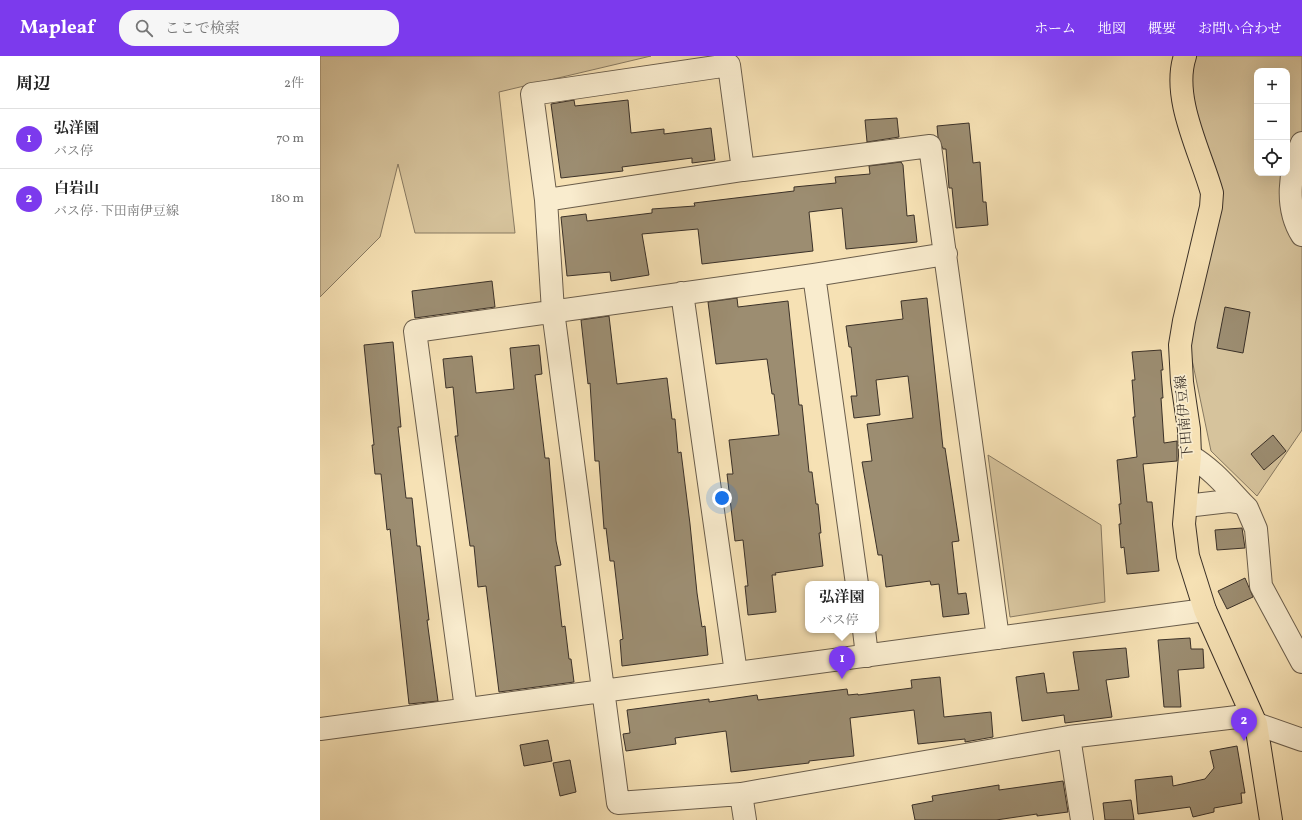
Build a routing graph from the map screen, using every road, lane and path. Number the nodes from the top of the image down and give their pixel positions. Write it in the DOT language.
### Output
graph roads {
  1 [pos="1185,56"];
  2 [pos="1302,143"];
  3 [pos="743,170"];
  4 [pos="546,200"];
  5 [pos="1302,236"];
  6 [pos="946,254"];
  7 [pos="814,275"];
  8 [pos="682,293"];
  9 [pos="554,312"];
  10 [pos="1190,456"];
  11 [pos="1242,503"];
  12 [pos="1186,506"];
  13 [pos="857,581"];
  14 [pos="1205,610"];
  15 [pos="864,633"];
  16 [pos="998,638"];
  17 [pos="867,656"];
  18 [pos="1302,662"];
  19 [pos="736,673"];
  20 [pos="603,692"];
  21 [pos="466,709"];
  22 [pos="1256,724"];
  23 [pos="320,729"];
  24 [pos="1069,737"];
  25 [pos="1302,740"];
  26 [pos="741,794"];
  27 [pos="745,820"];
  28 [pos="1082,820"];
  29 [pos="1271,820"];
  1 -- 10 [label="main road, 下田南伊豆線"];
  2 -- 5 [label="street"];
  3 -- 4 [label="street"];
  3 -- 4 [label="street"];
  3 -- 6 [label="street"];
  4 -- 9 [label="street"];
  6 -- 7 [label="street"];
  6 -- 16 [label="street"];
  7 -- 8 [label="street"];
  7 -- 13 [label="street"];
  8 -- 9 [label="street"];
  8 -- 19 [label="street"];
  9 -- 20 [label="street"];
  9 -- 21 [label="street"];
  10 -- 11 [label="street"];
  10 -- 12 [label="main road, 下田南伊豆線"];
  11 -- 12 [label="street"];
  11 -- 18 [label="street"];
  12 -- 14 [label="main road, 下田南伊豆線"];
  14 -- 16 [label="street"];
  14 -- 22 [label="main road, 下田南伊豆線"];
  15 -- 17 [label="street"];
  16 -- 17 [label="street"];
  17 -- 19 [label="street"];
  19 -- 20 [label="street"];
  20 -- 21 [label="street"];
  20 -- 26 [label="street"];
  21 -- 23 [label="street"];
  22 -- 24 [label="street"];
  22 -- 25 [label="street"];
  22 -- 29 [label="main road, 下田南伊豆線"];
  24 -- 26 [label="street"];
  24 -- 28 [label="street"];
  26 -- 27 [label="street"];
}
